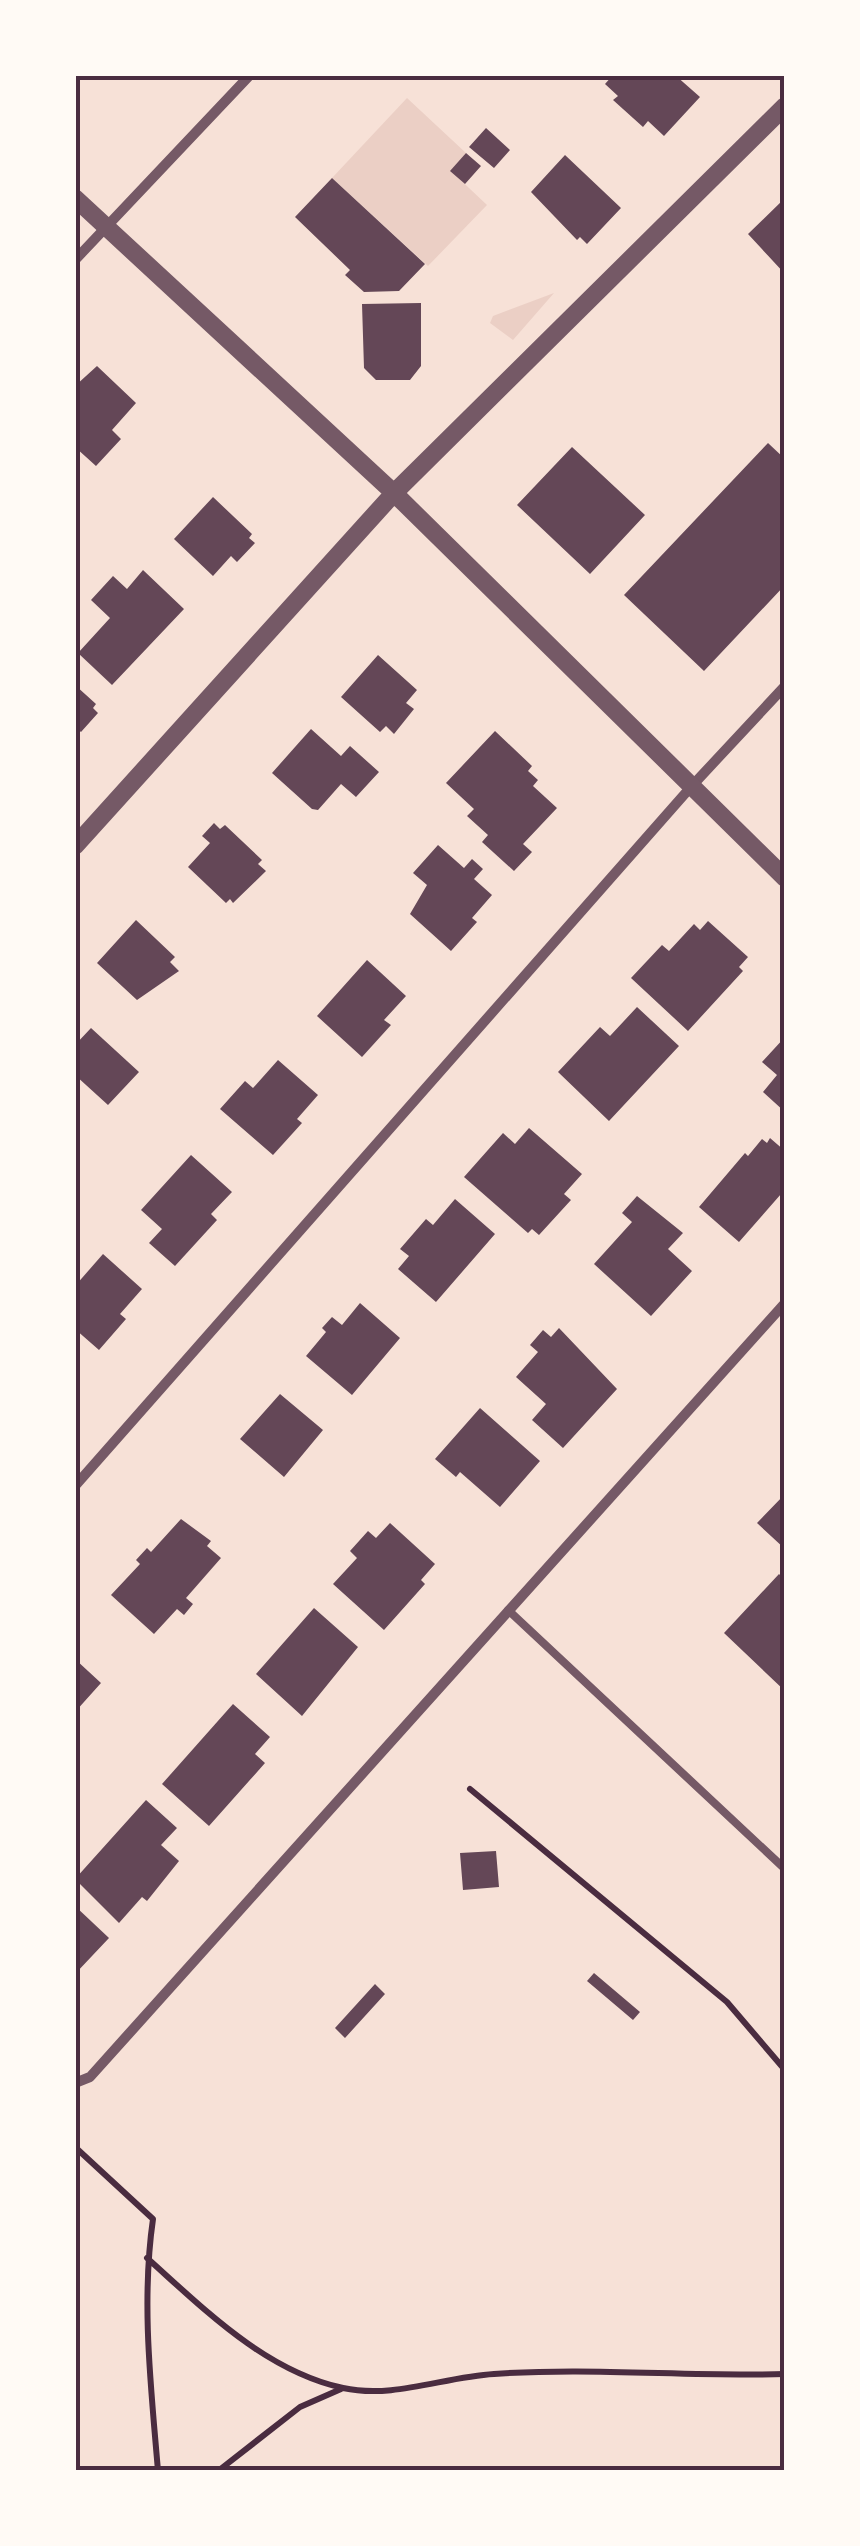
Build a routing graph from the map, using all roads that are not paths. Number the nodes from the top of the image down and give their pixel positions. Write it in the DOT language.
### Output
graph roads {
  1 [pos="250,75"];
  2 [pos="785,106"];
  3 [pos="75,198"];
  4 [pos="107,228"];
  5 [pos="75,260"];
  6 [pos="394,493"];
  7 [pos="785,686"];
  8 [pos="690,788"];
  9 [pos="75,846"];
  10 [pos="785,878"];
  11 [pos="785,1303"];
  12 [pos="75,1486"];
  13 [pos="508,1610"];
  14 [pos="785,1869"];
  15 [pos="75,2084"];
  1 -- 4 [label="street"];
  2 -- 6 [label="street"];
  3 -- 4 [label="street"];
  4 -- 5 [label="street"];
  4 -- 6 [label="street"];
  6 -- 8 [label="street"];
  6 -- 9 [label="street"];
  7 -- 8 [label="street"];
  8 -- 10 [label="street"];
  8 -- 12 [label="street"];
  11 -- 13 [label="street"];
  13 -- 14 [label="lane"];
  13 -- 15 [label="street"];
}
